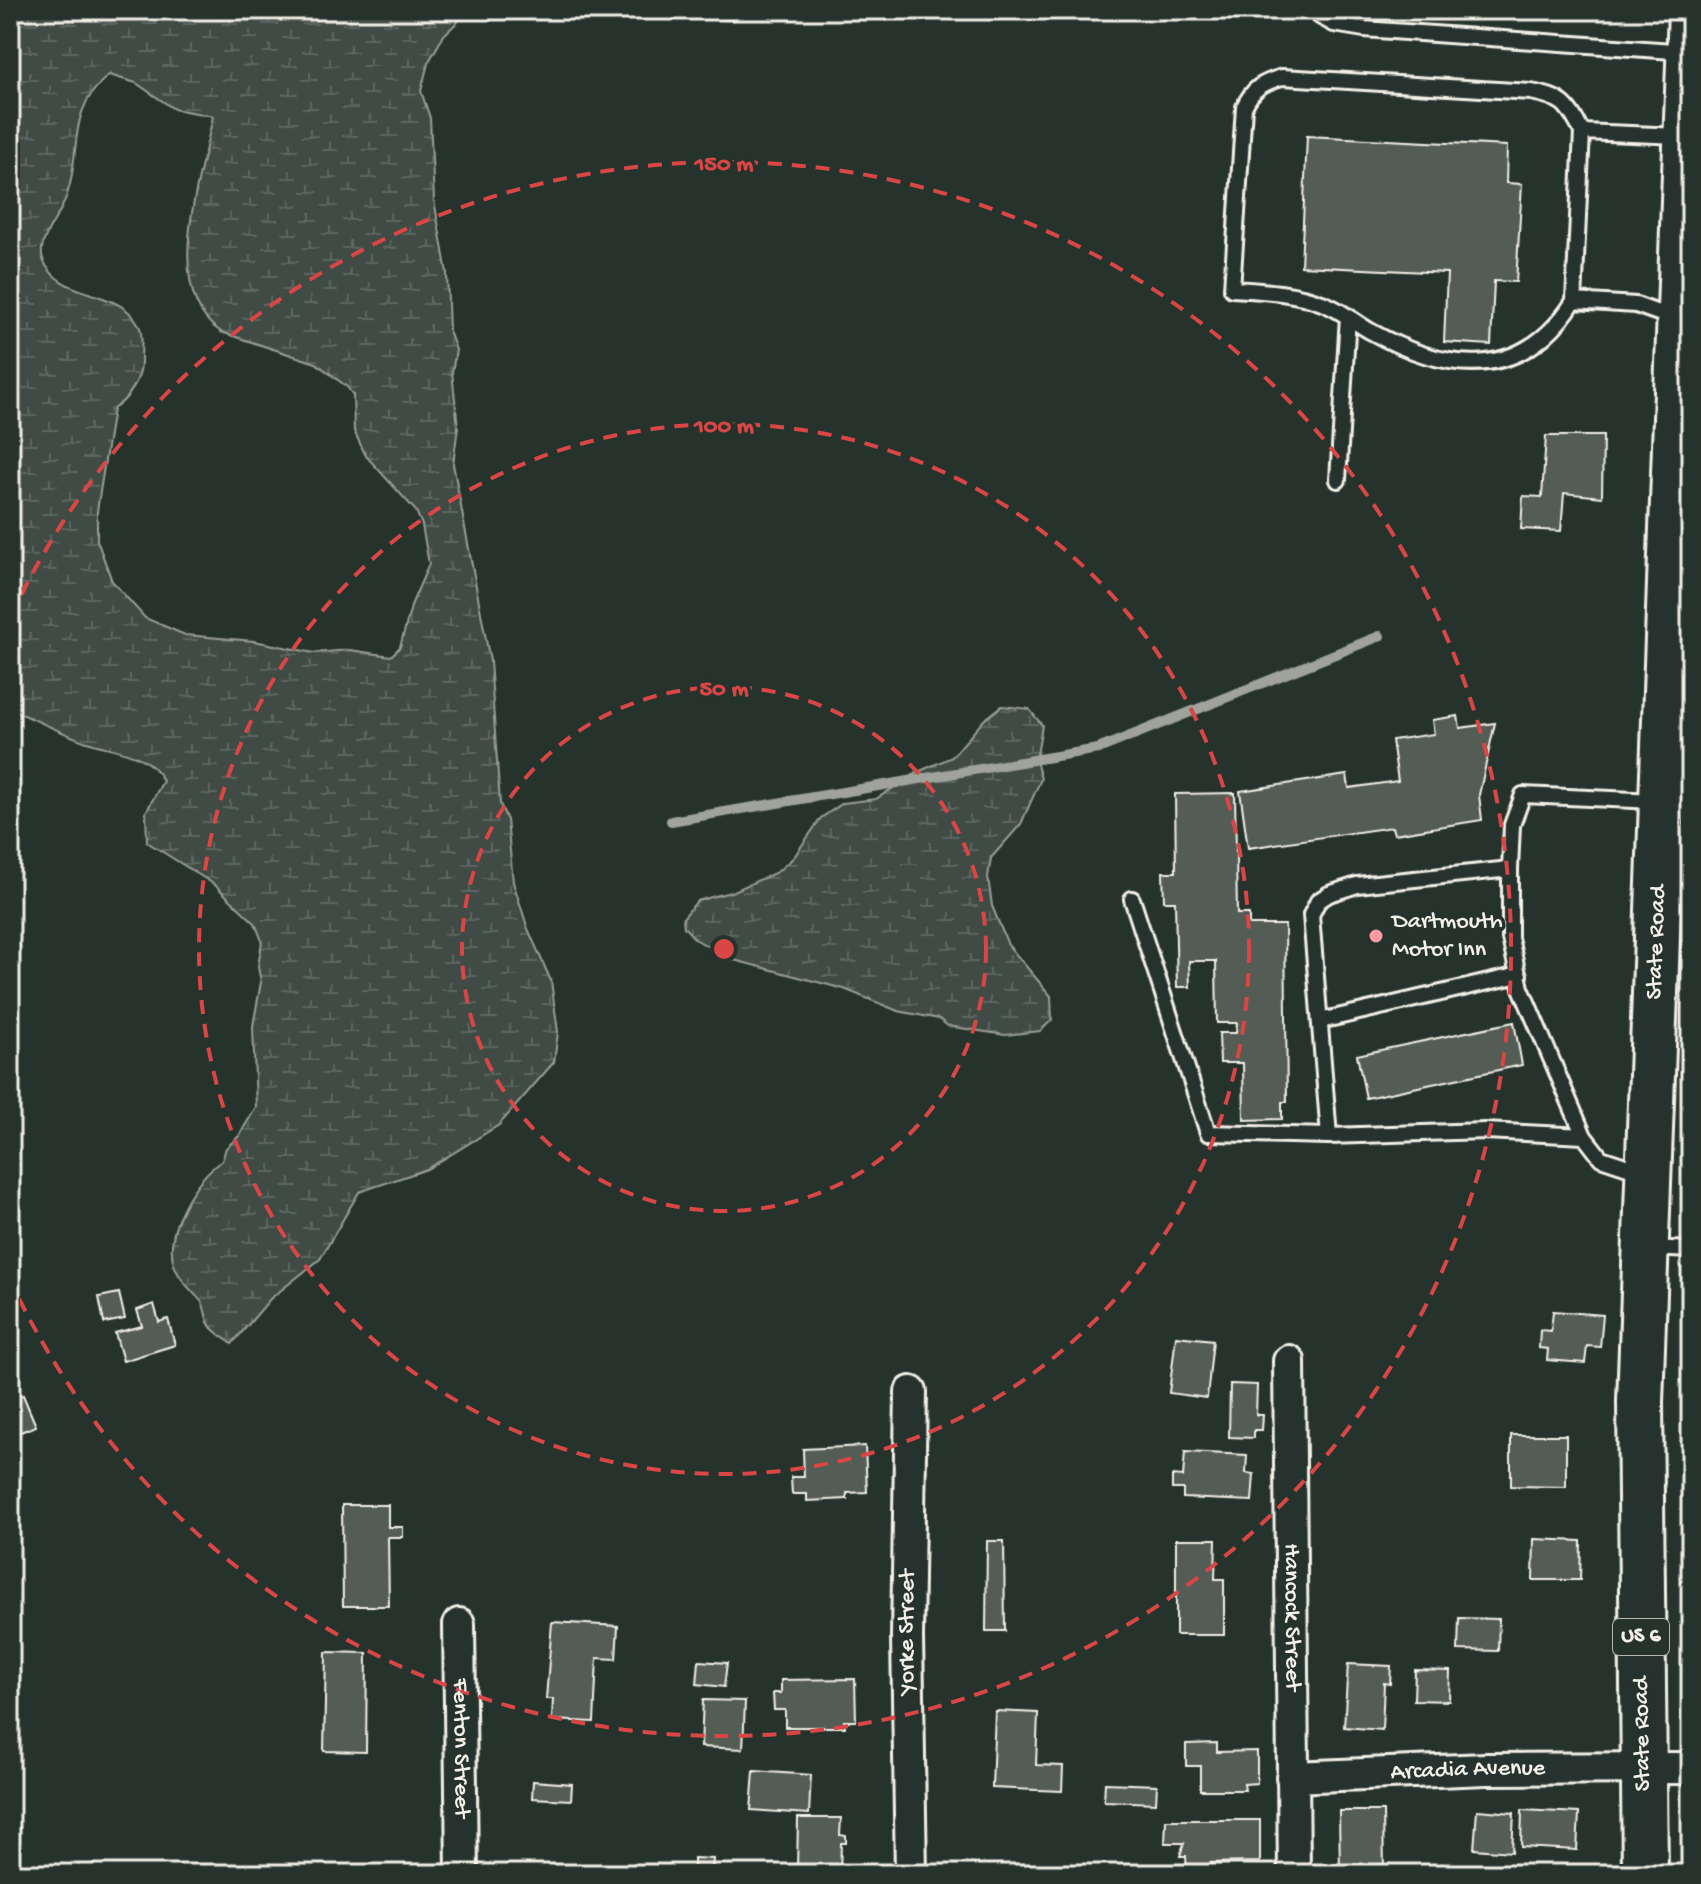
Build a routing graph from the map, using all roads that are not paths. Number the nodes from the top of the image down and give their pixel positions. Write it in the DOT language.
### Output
graph roads {
  1 [pos="1320,10"];
  2 [pos="1690,31"];
  3 [pos="1582,132"];
  4 [pos="1687,153"];
  5 [pos="1574,301"];
  6 [pos="1348,316"];
  7 [pos="1678,320"];
  8 [pos="1338,480"];
  9 [pos="1661,801"];
  10 [pos="1510,869"];
  11 [pos="1132,899"];
  12 [pos="1519,975"];
  13 [pos="1320,1021"];
  14 [pos="1329,1136"];
  15 [pos="1584,1136"];
  16 [pos="1649,1174"];
  17 [pos="1646,1247"];
  18 [pos="1691,1250"];
  19 [pos="1289,1361"];
  20 [pos="911,1392"];
  21 [pos="459,1624"];
  22 [pos="1691,1768"];
  23 [pos="1643,1770"];
  24 [pos="1292,1777"];
  25 [pos="462,1874"];
  26 [pos="911,1874"];
  27 [pos="1294,1874"];
  28 [pos="1645,1874"];
  1 -- 2 [label="lane"];
  2 -- 4 [label="main road, State Road / US 6"];
  3 -- 4 [label="lane"];
  3 -- 5 [label="lane"];
  3 -- 6 [label="lane"];
  4 -- 7 [label="main road, State Road / US 6"];
  5 -- 6 [label="lane"];
  5 -- 7 [label="lane"];
  6 -- 8 [label="lane"];
  7 -- 9 [label="main road, State Road / US 6"];
  9 -- 10 [label="lane"];
  9 -- 16 [label="main road, State Road / US 6"];
  10 -- 12 [label="lane"];
  10 -- 13 [label="lane"];
  11 -- 14 [label="lane"];
  12 -- 13 [label="lane"];
  12 -- 15 [label="lane"];
  13 -- 14 [label="lane"];
  14 -- 15 [label="lane"];
  15 -- 16 [label="lane"];
  16 -- 17 [label="main road, State Road / US 6"];
  17 -- 18 [label="lane"];
  17 -- 23 [label="main road, State Road / US 6"];
  19 -- 24 [label="street, Hancock Street"];
  20 -- 26 [label="street, Yorke Street"];
  21 -- 25 [label="street, Fenton Street"];
  22 -- 23 [label="street, Arcadia Avenue"];
  23 -- 24 [label="street, Arcadia Avenue"];
  23 -- 28 [label="main road, State Road / US 6"];
  24 -- 27 [label="street, Hancock Street"];
}
